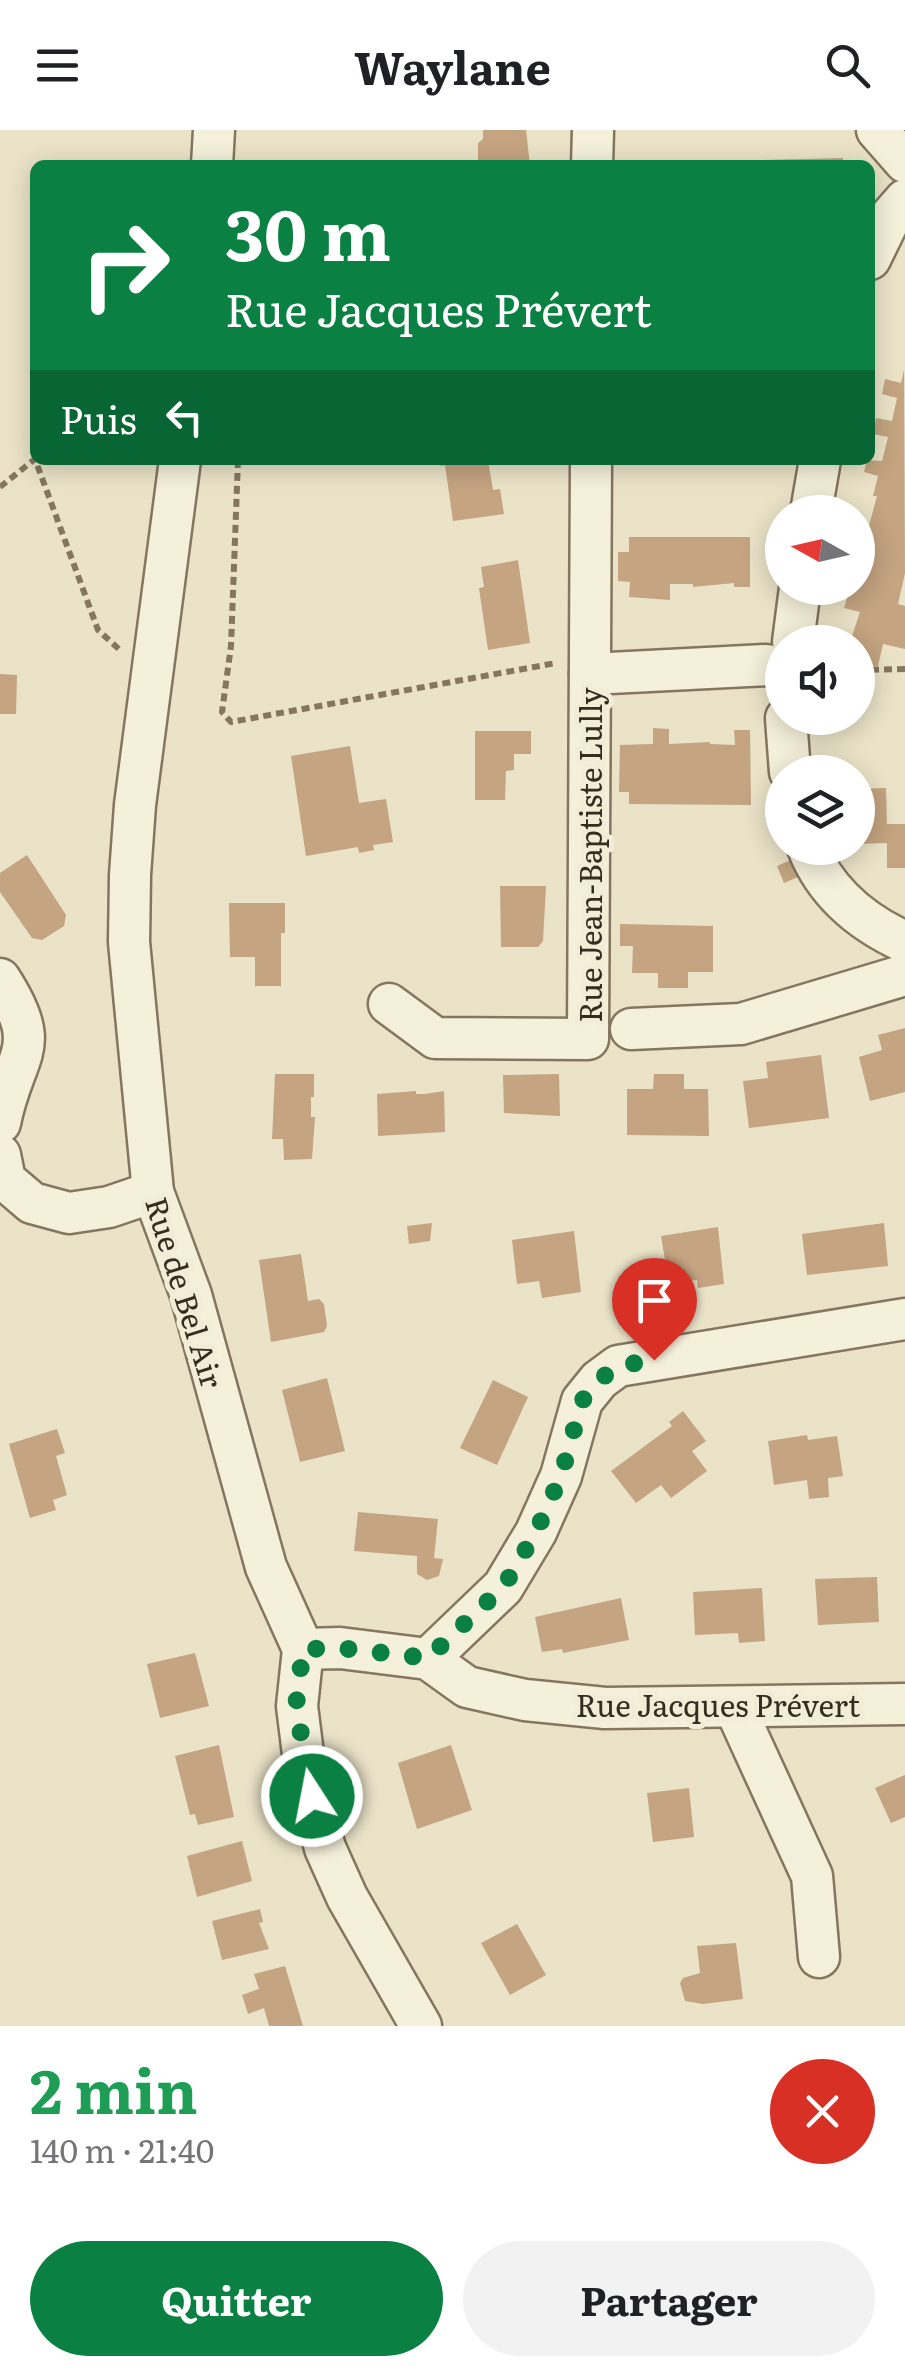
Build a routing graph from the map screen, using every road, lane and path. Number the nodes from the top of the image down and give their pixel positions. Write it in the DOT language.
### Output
graph roads {
  1 [pos="214,130"];
  2 [pos="592,130"];
  3 [pos="877,130"];
  4 [pos="212,160"];
  5 [pos="592,160"];
  6 [pos="905,162"];
  7 [pos="905,200"];
  8 [pos="875,249"];
  9 [pos="30,463"];
  10 [pos="37,465"];
  11 [pos="179,465"];
  12 [pos="238,465"];
  13 [pos="591,465"];
  14 [pos="819,465"];
  15 [pos="0,488"];
  16 [pos="814,495"];
  17 [pos="153,656"];
  18 [pos="765,665"];
  19 [pos="580,668"];
  20 [pos="905,669"];
  21 [pos="875,670"];
  22 [pos="817,865"];
  23 [pos="905,942"];
  24 [pos="905,975"];
  25 [pos="0,979"];
  26 [pos="389,1004"];
  27 [pos="631,1029"];
  28 [pos="0,1123"];
  29 [pos="0,1155"];
  30 [pos="153,1192"];
  31 [pos="905,1319"];
  32 [pos="303,1649"];
  33 [pos="428,1658"];
  34 [pos="905,1704"];
  35 [pos="734,1708"];
  36 [pos="819,1957"];
  37 [pos="421,2026"];
  1 -- 4 [label="street"];
  2 -- 5 [label="street"];
  3 -- 6 [label="street"];
  7 -- 8 [label="street"];
  9 -- 15 [label="path"];
  10 -- 17 [label="path"];
  11 -- 17 [label="street, Rue de Bel Air"];
  12 -- 19 [label="path"];
  13 -- 19 [label="street, Rue Jean-Baptiste Lully"];
  14 -- 16 [label="street"];
  17 -- 30 [label="street, Rue de Bel Air"];
  18 -- 19 [label="street"];
  19 -- 26 [label="street, Rue Jean-Baptiste Lully"];
  20 -- 21 [label="path"];
  22 -- 23 [label="street"];
  24 -- 27 [label="street"];
  25 -- 28 [label="street"];
  29 -- 30 [label="street"];
  30 -- 32 [label="street, Rue de Bel Air"];
  31 -- 33 [label="street"];
  32 -- 33 [label="street, Rue Jacques Prévert"];
  32 -- 37 [label="street"];
  33 -- 35 [label="street, Rue Jacques Prévert"];
  34 -- 35 [label="street, Rue Jacques Prévert"];
  35 -- 36 [label="street"];
}
